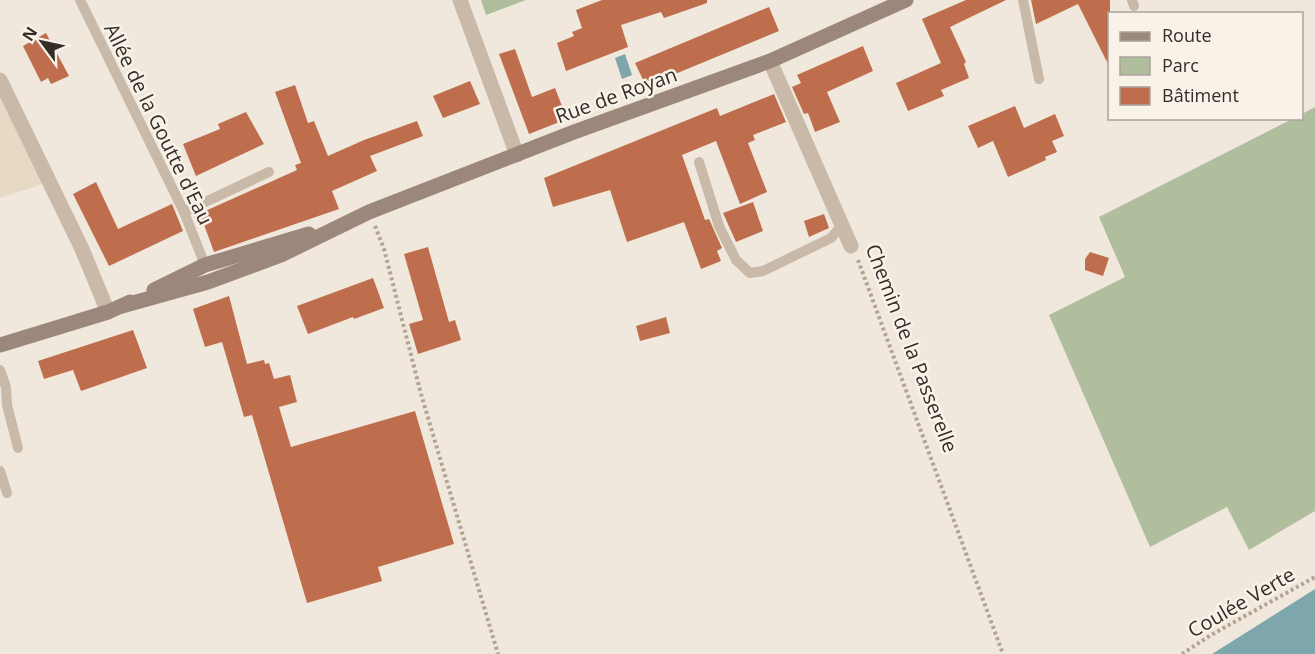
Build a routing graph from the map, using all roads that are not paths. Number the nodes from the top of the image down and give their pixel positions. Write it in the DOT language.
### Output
graph roads {
  1 [pos="80,0"];
  2 [pos="460,0"];
  3 [pos="906,0"];
  4 [pos="1023,0"];
  5 [pos="770,62"];
  6 [pos="1039,79"];
  7 [pos="0,80"];
  8 [pos="517,155"];
  9 [pos="699,162"];
  10 [pos="269,172"];
  11 [pos="184,212"];
  12 [pos="842,225"];
  13 [pos="338,226"];
  14 [pos="851,246"];
  15 [pos="205,265"];
  16 [pos="115,309"];
  17 [pos="0,345"];
  18 [pos="0,370"];
  19 [pos="18,448"];
  20 [pos="0,471"];
  21 [pos="7,493"];
  1 -- 11 [label="lane, Allée de la Goutte d'Eau"];
  2 -- 8 [label="street"];
  3 -- 5 [label="main road, Rue de Royan"];
  4 -- 6 [label="lane"];
  5 -- 8 [label="main road, Rue de Royan"];
  5 -- 12 [label="street, Chemin de la Passerelle"];
  7 -- 16 [label="street"];
  8 -- 13 [label="main road, Rue de Royan"];
  9 -- 12 [label="lane"];
  10 -- 11 [label="lane"];
  11 -- 15 [label="lane, Allée de la Goutte d'Eau"];
  12 -- 14 [label="street, Chemin de la Passerelle"];
  13 -- 15 [label="main road, Rue de Royan"];
  13 -- 16 [label="main road, Rue de Royan"];
  15 -- 16 [label="main road, Rue de Royan"];
  16 -- 17 [label="main road, Rue de Royan"];
  18 -- 19 [label="lane"];
  20 -- 21 [label="lane"];
}
